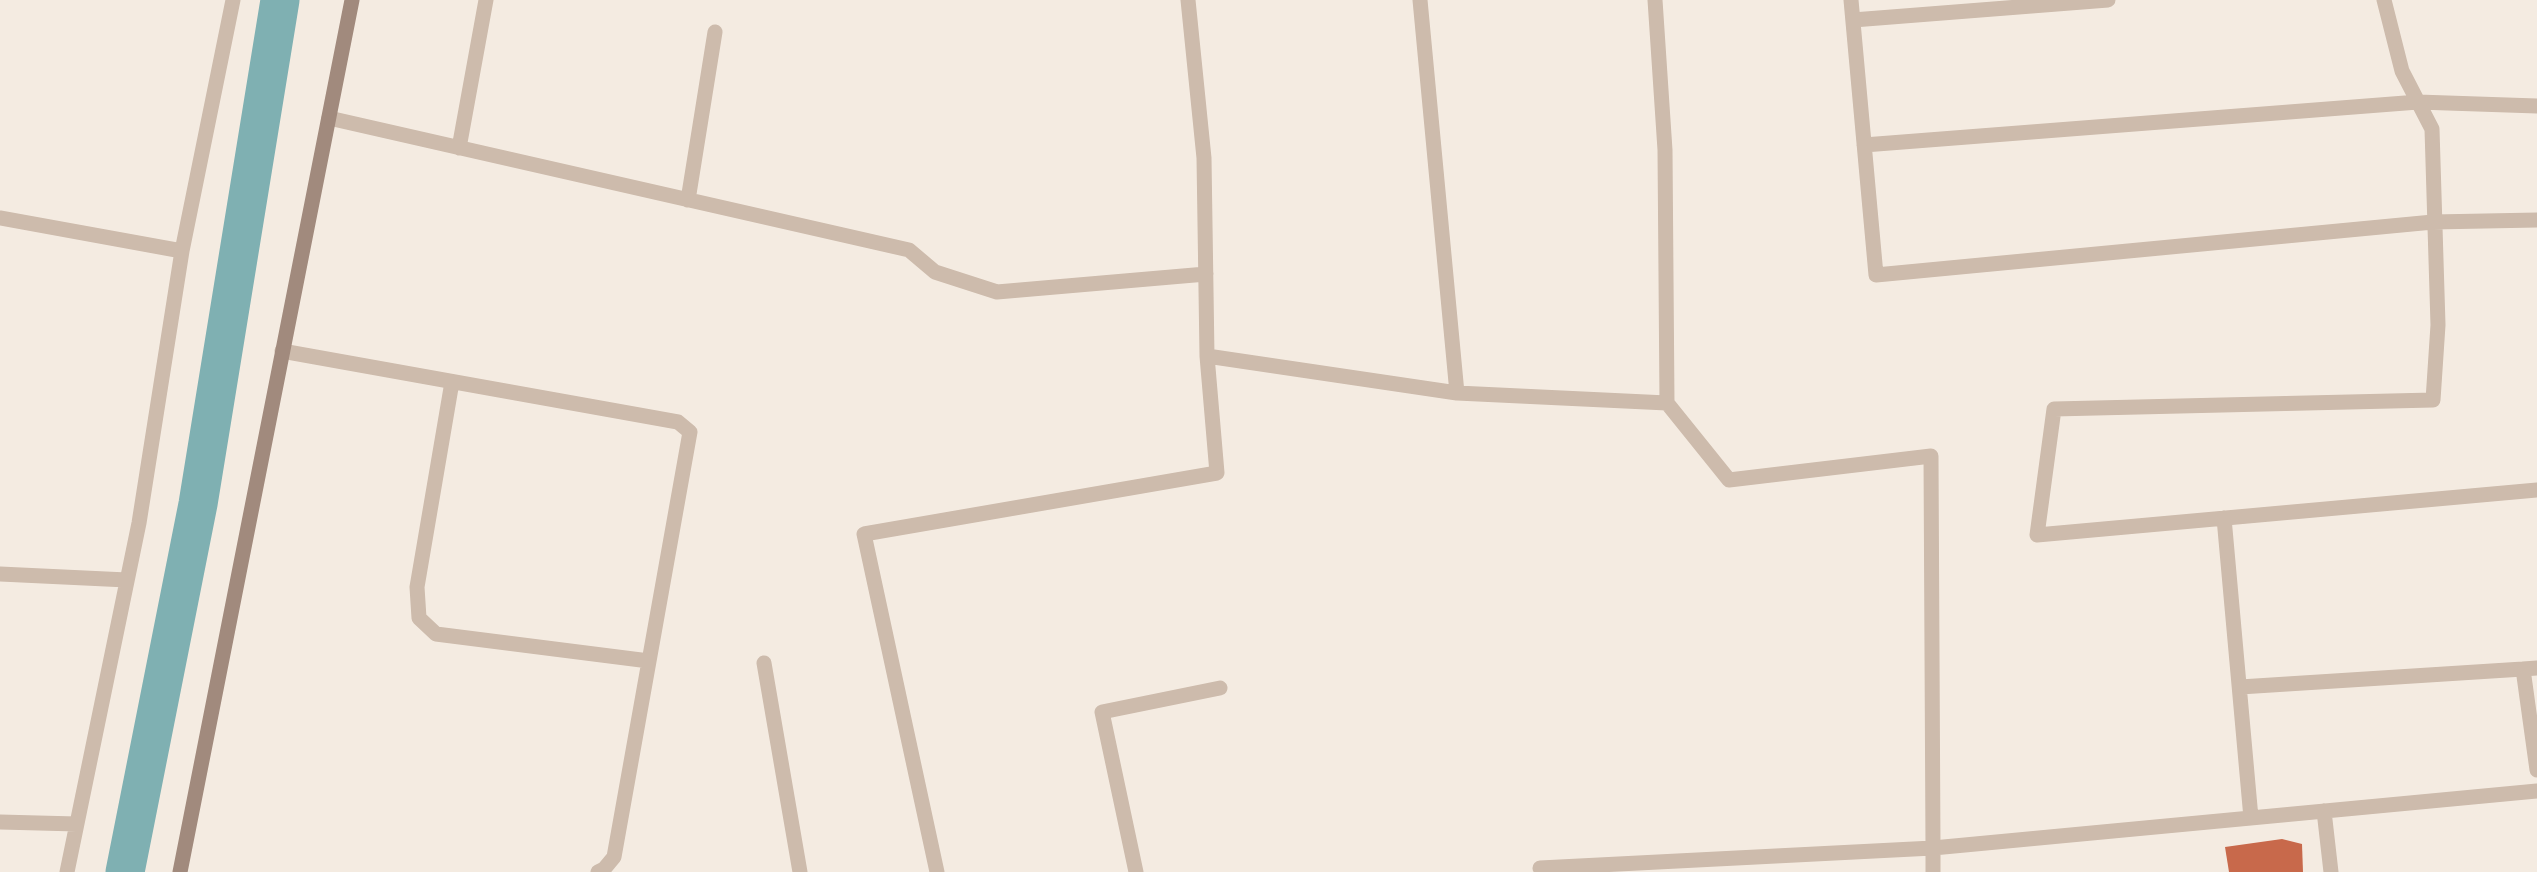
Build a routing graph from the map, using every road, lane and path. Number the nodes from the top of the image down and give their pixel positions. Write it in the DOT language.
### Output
graph roads {
  1 [pos="233,0"];
  2 [pos="352,0"];
  3 [pos="486,0"];
  4 [pos="1188,0"];
  5 [pos="1420,0"];
  6 [pos="1655,0"];
  7 [pos="1851,0"];
  8 [pos="2108,0"];
  9 [pos="2384,0"];
  10 [pos="1853,20"];
  11 [pos="715,32"];
  12 [pos="2418,102"];
  13 [pos="2537,106"];
  14 [pos="329,118"];
  15 [pos="1864,145"];
  16 [pos="459,148"];
  17 [pos="688,200"];
  18 [pos="0,218"];
  19 [pos="2537,220"];
  20 [pos="2433,222"];
  21 [pos="182,251"];
  22 [pos="1206,274"];
  23 [pos="282,351"];
  24 [pos="1207,356"];
  25 [pos="452,382"];
  26 [pos="1457,393"];
  27 [pos="1667,403"];
  28 [pos="2537,490"];
  29 [pos="2224,518"];
  30 [pos="0,574"];
  31 [pos="127,580"];
  32 [pos="649,661"];
  33 [pos="764,663"];
  34 [pos="2530,668"];
  35 [pos="2240,687"];
  36 [pos="1220,688"];
  37 [pos="2537,770"];
  38 [pos="2537,791"];
  39 [pos="2324,811"];
  40 [pos="2251,818"];
  41 [pos="0,822"];
  42 [pos="77,824"];
  43 [pos="1933,848"];
  44 [pos="1540,868"];
  45 [pos="67,872"];
  46 [pos="180,872"];
  47 [pos="598,872"];
  48 [pos="800,872"];
  49 [pos="937,872"];
  50 [pos="1136,872"];
  51 [pos="1933,872"];
  52 [pos="2331,872"];
  1 -- 21 [label="street"];
  2 -- 14 [label="street"];
  3 -- 16 [label="street"];
  4 -- 22 [label="street"];
  5 -- 26 [label="street"];
  6 -- 27 [label="street"];
  7 -- 10 [label="street"];
  8 -- 10 [label="street"];
  9 -- 12 [label="street"];
  10 -- 15 [label="street"];
  11 -- 17 [label="street"];
  12 -- 13 [label="street"];
  12 -- 15 [label="street"];
  12 -- 20 [label="street"];
  14 -- 16 [label="street"];
  14 -- 23 [label="street"];
  15 -- 20 [label="street"];
  16 -- 17 [label="street"];
  17 -- 22 [label="street"];
  18 -- 21 [label="street"];
  19 -- 20 [label="street"];
  20 -- 29 [label="street"];
  21 -- 31 [label="street"];
  22 -- 24 [label="street"];
  23 -- 25 [label="street"];
  23 -- 46 [label="street"];
  24 -- 26 [label="street"];
  24 -- 49 [label="street"];
  25 -- 32 [label="street"];
  25 -- 32 [label="street"];
  26 -- 27 [label="street"];
  27 -- 43 [label="street"];
  28 -- 29 [label="street"];
  29 -- 35 [label="street"];
  30 -- 31 [label="street"];
  31 -- 42 [label="street"];
  32 -- 47 [label="street"];
  33 -- 48 [label="street"];
  34 -- 35 [label="street"];
  34 -- 37 [label="street"];
  35 -- 40 [label="street"];
  36 -- 50 [label="street"];
  38 -- 39 [label="street"];
  39 -- 40 [label="street"];
  39 -- 52 [label="street"];
  40 -- 43 [label="street"];
  41 -- 42 [label="street"];
  42 -- 45 [label="street"];
  43 -- 44 [label="street"];
  43 -- 51 [label="street"];
}
